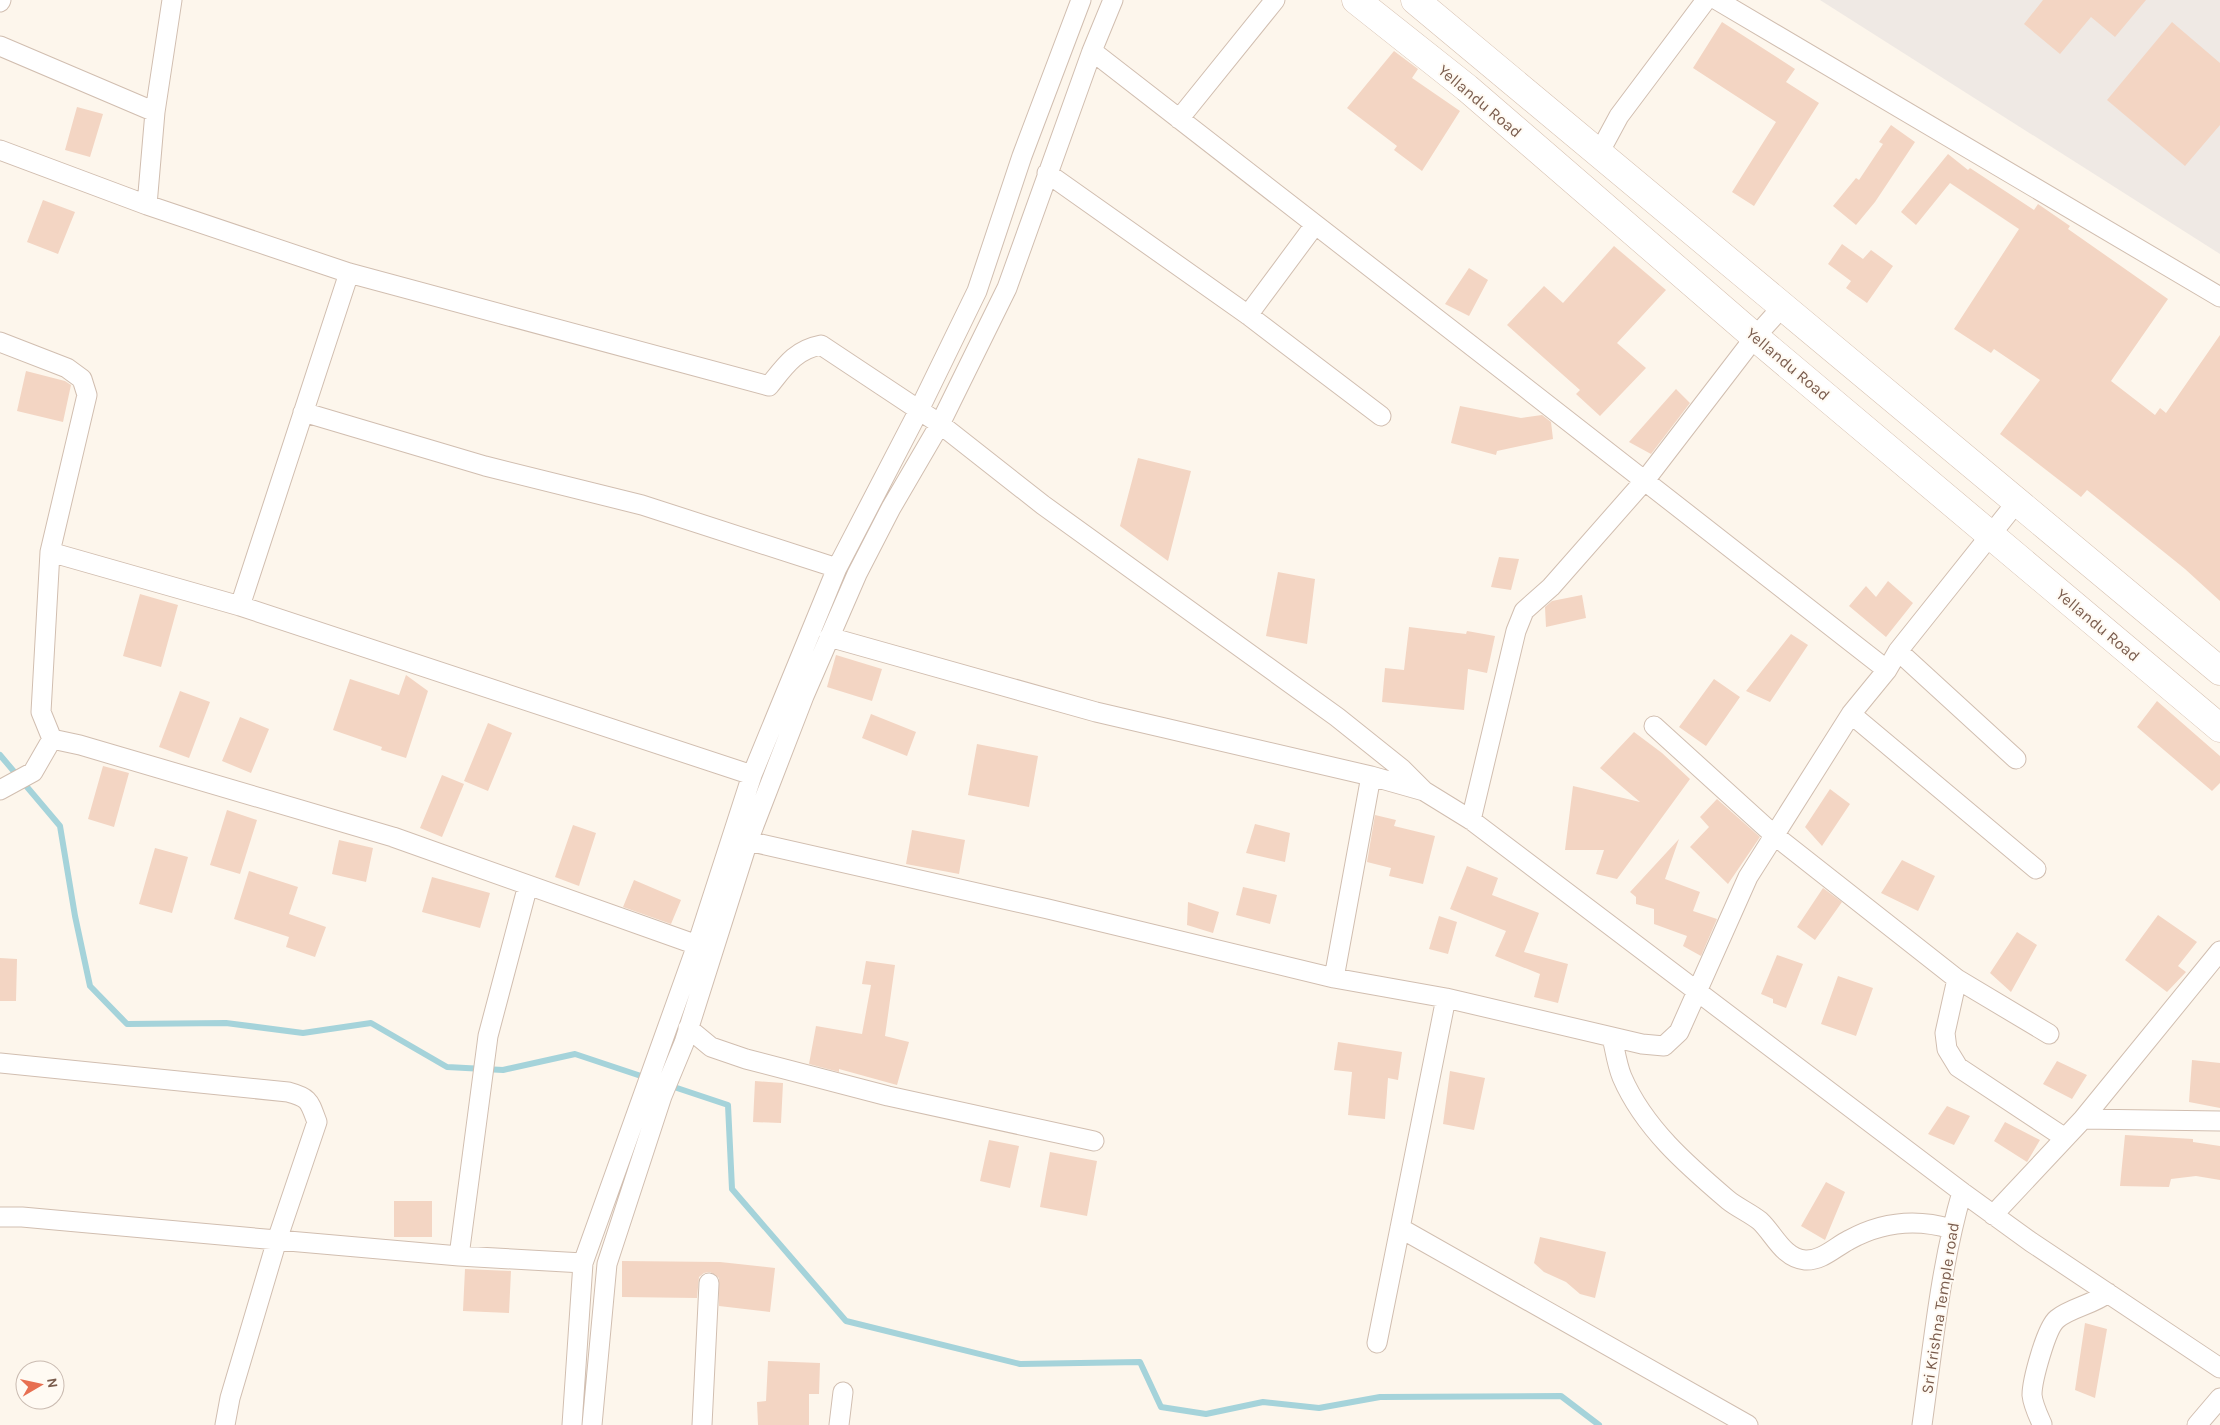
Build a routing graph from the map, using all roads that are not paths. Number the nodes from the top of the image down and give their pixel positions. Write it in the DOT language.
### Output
graph roads {
  1 [pos="172,0"];
  2 [pos="1081,0"];
  3 [pos="1113,0"];
  4 [pos="1275,0"];
  5 [pos="1356,0"];
  6 [pos="1415,0"];
  7 [pos="1706,0"];
  8 [pos="1717,0"];
  9 [pos="0,46"];
  10 [pos="1092,51"];
  11 [pos="155,112"];
  12 [pos="1179,119"];
  13 [pos="0,150"];
  14 [pos="1598,154"];
  15 [pos="1047,173"];
  16 [pos="147,206"];
  17 [pos="1314,226"];
  18 [pos="349,273"];
  19 [pos="2220,297"];
  20 [pos="1782,307"];
  21 [pos="1248,315"];
  22 [pos="1755,337"];
  23 [pos="0,342"];
  24 [pos="919,410"];
  25 [pos="303,412"];
  26 [pos="1381,416"];
  27 [pos="940,424"];
  28 [pos="1646,479"];
  29 [pos="2016,503"];
  30 [pos="1990,534"];
  31 [pos="50,552"];
  32 [pos="837,568"];
  33 [pos="240,606"];
  34 [pos="829,637"];
  35 [pos="1898,651"];
  36 [pos="1887,670"];
  37 [pos="2220,671"];
  38 [pos="1851,714"];
  39 [pos="1654,726"];
  40 [pos="2220,728"];
  41 [pos="52,739"];
  42 [pos="2016,759"];
  43 [pos="752,775"];
  44 [pos="1371,776"];
  45 [pos="0,790"];
  46 [pos="1424,791"];
  47 [pos="1471,820"];
  48 [pos="1774,835"];
  49 [pos="748,842"];
  50 [pos="2036,869"];
  51 [pos="528,886"];
  52 [pos="697,945"];
  53 [pos="2220,952"];
  54 [pos="1334,978"];
  55 [pos="1957,979"];
  56 [pos="1696,989"];
  57 [pos="1446,998"];
  58 [pos="2050,1034"];
  59 [pos="686,1036"];
  60 [pos="1612,1037"];
  61 [pos="0,1063"];
  62 [pos="2083,1120"];
  63 [pos="2220,1121"];
  64 [pos="2065,1138"];
  65 [pos="1094,1141"];
  66 [pos="1962,1192"];
  67 [pos="1993,1215"];
  68 [pos="0,1218"];
  69 [pos="1400,1228"];
  70 [pos="1952,1228"];
  71 [pos="277,1240"];
  72 [pos="459,1256"];
  73 [pos="583,1263"];
  74 [pos="709,1283"];
  75 [pos="2108,1293"];
  76 [pos="1377,1343"];
  77 [pos="2220,1368"];
  78 [pos="843,1392"];
  79 [pos="2220,1398"];
  80 [pos="2042,1424"];
  81 [pos="225,1425"];
  82 [pos="572,1425"];
  83 [pos="592,1425"];
  84 [pos="702,1425"];
  85 [pos="839,1425"];
  86 [pos="1748,1425"];
  87 [pos="1922,1425"];
  88 [pos="2197,1425"];
  1 -- 11 [label="street"];
  2 -- 24 [label="street"];
  3 -- 10 [label="street"];
  4 -- 12 [label="street"];
  5 -- 22 [label="main road, Yellandu Road"];
  6 -- 14 [label="main road"];
  7 -- 14 [label="street"];
  8 -- 19 [label="street"];
  9 -- 11 [label="street"];
  10 -- 12 [label="street"];
  10 -- 15 [label="street"];
  11 -- 16 [label="street"];
  12 -- 17 [label="street"];
  13 -- 16 [label="street"];
  14 -- 20 [label="main road"];
  15 -- 21 [label="street"];
  15 -- 27 [label="street"];
  16 -- 18 [label="street"];
  17 -- 21 [label="street"];
  17 -- 28 [label="street"];
  18 -- 24 [label="street"];
  18 -- 25 [label="street"];
  20 -- 22 [label="street"];
  20 -- 29 [label="main road"];
  21 -- 26 [label="street"];
  22 -- 28 [label="street"];
  22 -- 30 [label="main road, Yellandu Road"];
  23 -- 31 [label="street"];
  24 -- 27 [label="street"];
  24 -- 32 [label="street"];
  25 -- 32 [label="street"];
  25 -- 33 [label="street"];
  27 -- 34 [label="street"];
  27 -- 46 [label="street"];
  28 -- 36 [label="street"];
  28 -- 47 [label="street"];
  29 -- 30 [label="street"];
  29 -- 37 [label="main road"];
  30 -- 35 [label="street"];
  30 -- 40 [label="main road, Yellandu Road"];
  31 -- 33 [label="street"];
  31 -- 41 [label="street"];
  32 -- 43 [label="street"];
  33 -- 43 [label="street"];
  34 -- 44 [label="street"];
  34 -- 49 [label="street"];
  35 -- 36 [label="street"];
  35 -- 42 [label="street"];
  36 -- 38 [label="street"];
  38 -- 48 [label="street"];
  38 -- 50 [label="street"];
  39 -- 48 [label="street"];
  41 -- 45 [label="street"];
  41 -- 51 [label="street"];
  43 -- 52 [label="street"];
  44 -- 46 [label="street"];
  44 -- 54 [label="street"];
  46 -- 47 [label="street"];
  47 -- 56 [label="street"];
  48 -- 55 [label="street"];
  48 -- 56 [label="street"];
  49 -- 54 [label="street"];
  49 -- 59 [label="street"];
  51 -- 52 [label="street"];
  51 -- 72 [label="street"];
  52 -- 73 [label="street"];
  53 -- 62 [label="street"];
  54 -- 57 [label="street"];
  55 -- 58 [label="street"];
  55 -- 64 [label="street"];
  56 -- 60 [label="street"];
  56 -- 66 [label="street"];
  57 -- 60 [label="street"];
  57 -- 69 [label="street"];
  59 -- 65 [label="street"];
  59 -- 83 [label="street"];
  60 -- 70 [label="street"];
  61 -- 71 [label="street"];
  62 -- 63 [label="street"];
  62 -- 64 [label="street"];
  64 -- 67 [label="street"];
  66 -- 67 [label="street"];
  66 -- 70 [label="street, Sri Krishna Temple road"];
  67 -- 75 [label="street"];
  68 -- 71 [label="street"];
  69 -- 76 [label="street"];
  69 -- 86 [label="street"];
  70 -- 87 [label="street, Sri Krishna Temple road"];
  71 -- 72 [label="street"];
  71 -- 81 [label="street"];
  72 -- 73 [label="street"];
  73 -- 82 [label="street"];
  74 -- 84 [label="street"];
  75 -- 77 [label="street"];
  75 -- 80 [label="street"];
  78 -- 85 [label="street"];
  79 -- 88 [label="street"];
}
